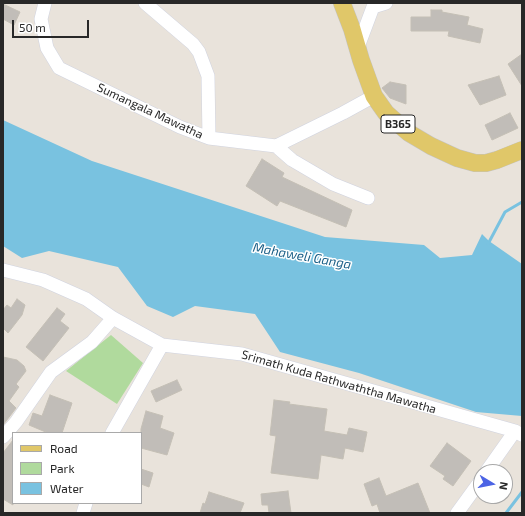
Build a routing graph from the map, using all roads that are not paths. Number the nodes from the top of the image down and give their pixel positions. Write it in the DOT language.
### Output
graph roads {
  1 [pos="45,3"];
  2 [pos="145,3"];
  3 [pos="342,3"];
  4 [pos="386,3"];
  5 [pos="358,47"];
  6 [pos="374,96"];
  7 [pos="209,138"];
  8 [pos="276,146"];
  9 [pos="522,150"];
  10 [pos="368,198"];
  11 [pos="3,270"];
  12 [pos="113,318"];
  13 [pos="162,345"];
  14 [pos="113,432"];
  15 [pos="518,433"];
  16 [pos="3,437"];
  17 [pos="493,464"];
  18 [pos="473,491"];
  19 [pos="457,513"];
  1 -- 7 [label="street, Sumangala Mawatha"];
  2 -- 7 [label="street"];
  3 -- 5 [label="main road, B365"];
  4 -- 5 [label="street"];
  5 -- 6 [label="main road, B365"];
  6 -- 8 [label="street"];
  6 -- 9 [label="main road, B365"];
  7 -- 8 [label="street, Sumangala Mawatha"];
  8 -- 10 [label="street"];
  11 -- 12 [label="street, Srimath Kuda Rathwaththa Mawatha"];
  12 -- 13 [label="street, Srimath Kuda Rathwaththa Mawatha"];
  12 -- 16 [label="street"];
  13 -- 14 [label="street"];
  13 -- 15 [label="street, Srimath Kuda Rathwaththa Mawatha"];
  15 -- 17 [label="street"];
  18 -- 19 [label="street"];
}
